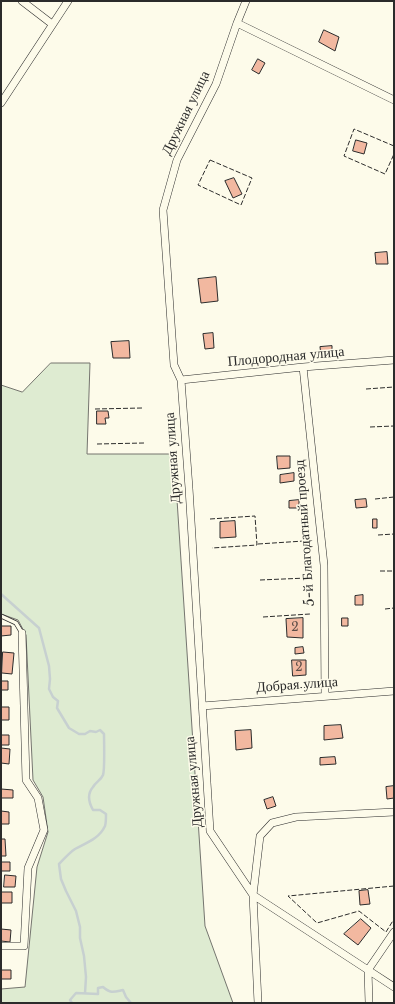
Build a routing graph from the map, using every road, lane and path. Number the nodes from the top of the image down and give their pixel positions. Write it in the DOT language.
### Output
graph roads {
  1 [pos="22,1"];
  2 [pos="68,1"];
  3 [pos="246,1"];
  4 [pos="237,23"];
  5 [pos="52,24"];
  6 [pos="394,100"];
  7 [pos="1,103"];
  8 [pos="394,360"];
  9 [pos="303,367"];
  10 [pos="181,380"];
  11 [pos="1,616"];
  12 [pos="22,633"];
  13 [pos="394,691"];
  14 [pos="326,696"];
  15 [pos="202,706"];
  16 [pos="394,812"];
  17 [pos="253,895"];
  18 [pos="394,932"];
  19 [pos="1,946"];
  20 [pos="368,970"];
  21 [pos="394,987"];
  22 [pos="258,1003"];
  23 [pos="369,1003"];
  1 -- 5 [label="street"];
  2 -- 5 [label="street"];
  3 -- 4 [label="street, Дружная улица"];
  4 -- 6 [label="street"];
  4 -- 10 [label="street, Дружная улица"];
  5 -- 7 [label="street"];
  8 -- 9 [label="street, Плодородная улица"];
  9 -- 10 [label="street, Плодородная улица"];
  9 -- 14 [label="street, 5-й Благодатный проезд"];
  10 -- 15 [label="street, Дружная улица"];
  11 -- 12 [label="lane"];
  12 -- 19 [label="street"];
  13 -- 14 [label="street, Добрая улица"];
  14 -- 15 [label="street, Добрая улица"];
  15 -- 17 [label="street, Дружная улица"];
  16 -- 17 [label="street"];
  17 -- 20 [label="street"];
  17 -- 22 [label="street"];
  18 -- 20 [label="street"];
  20 -- 21 [label="street"];
  20 -- 23 [label="street"];
}
